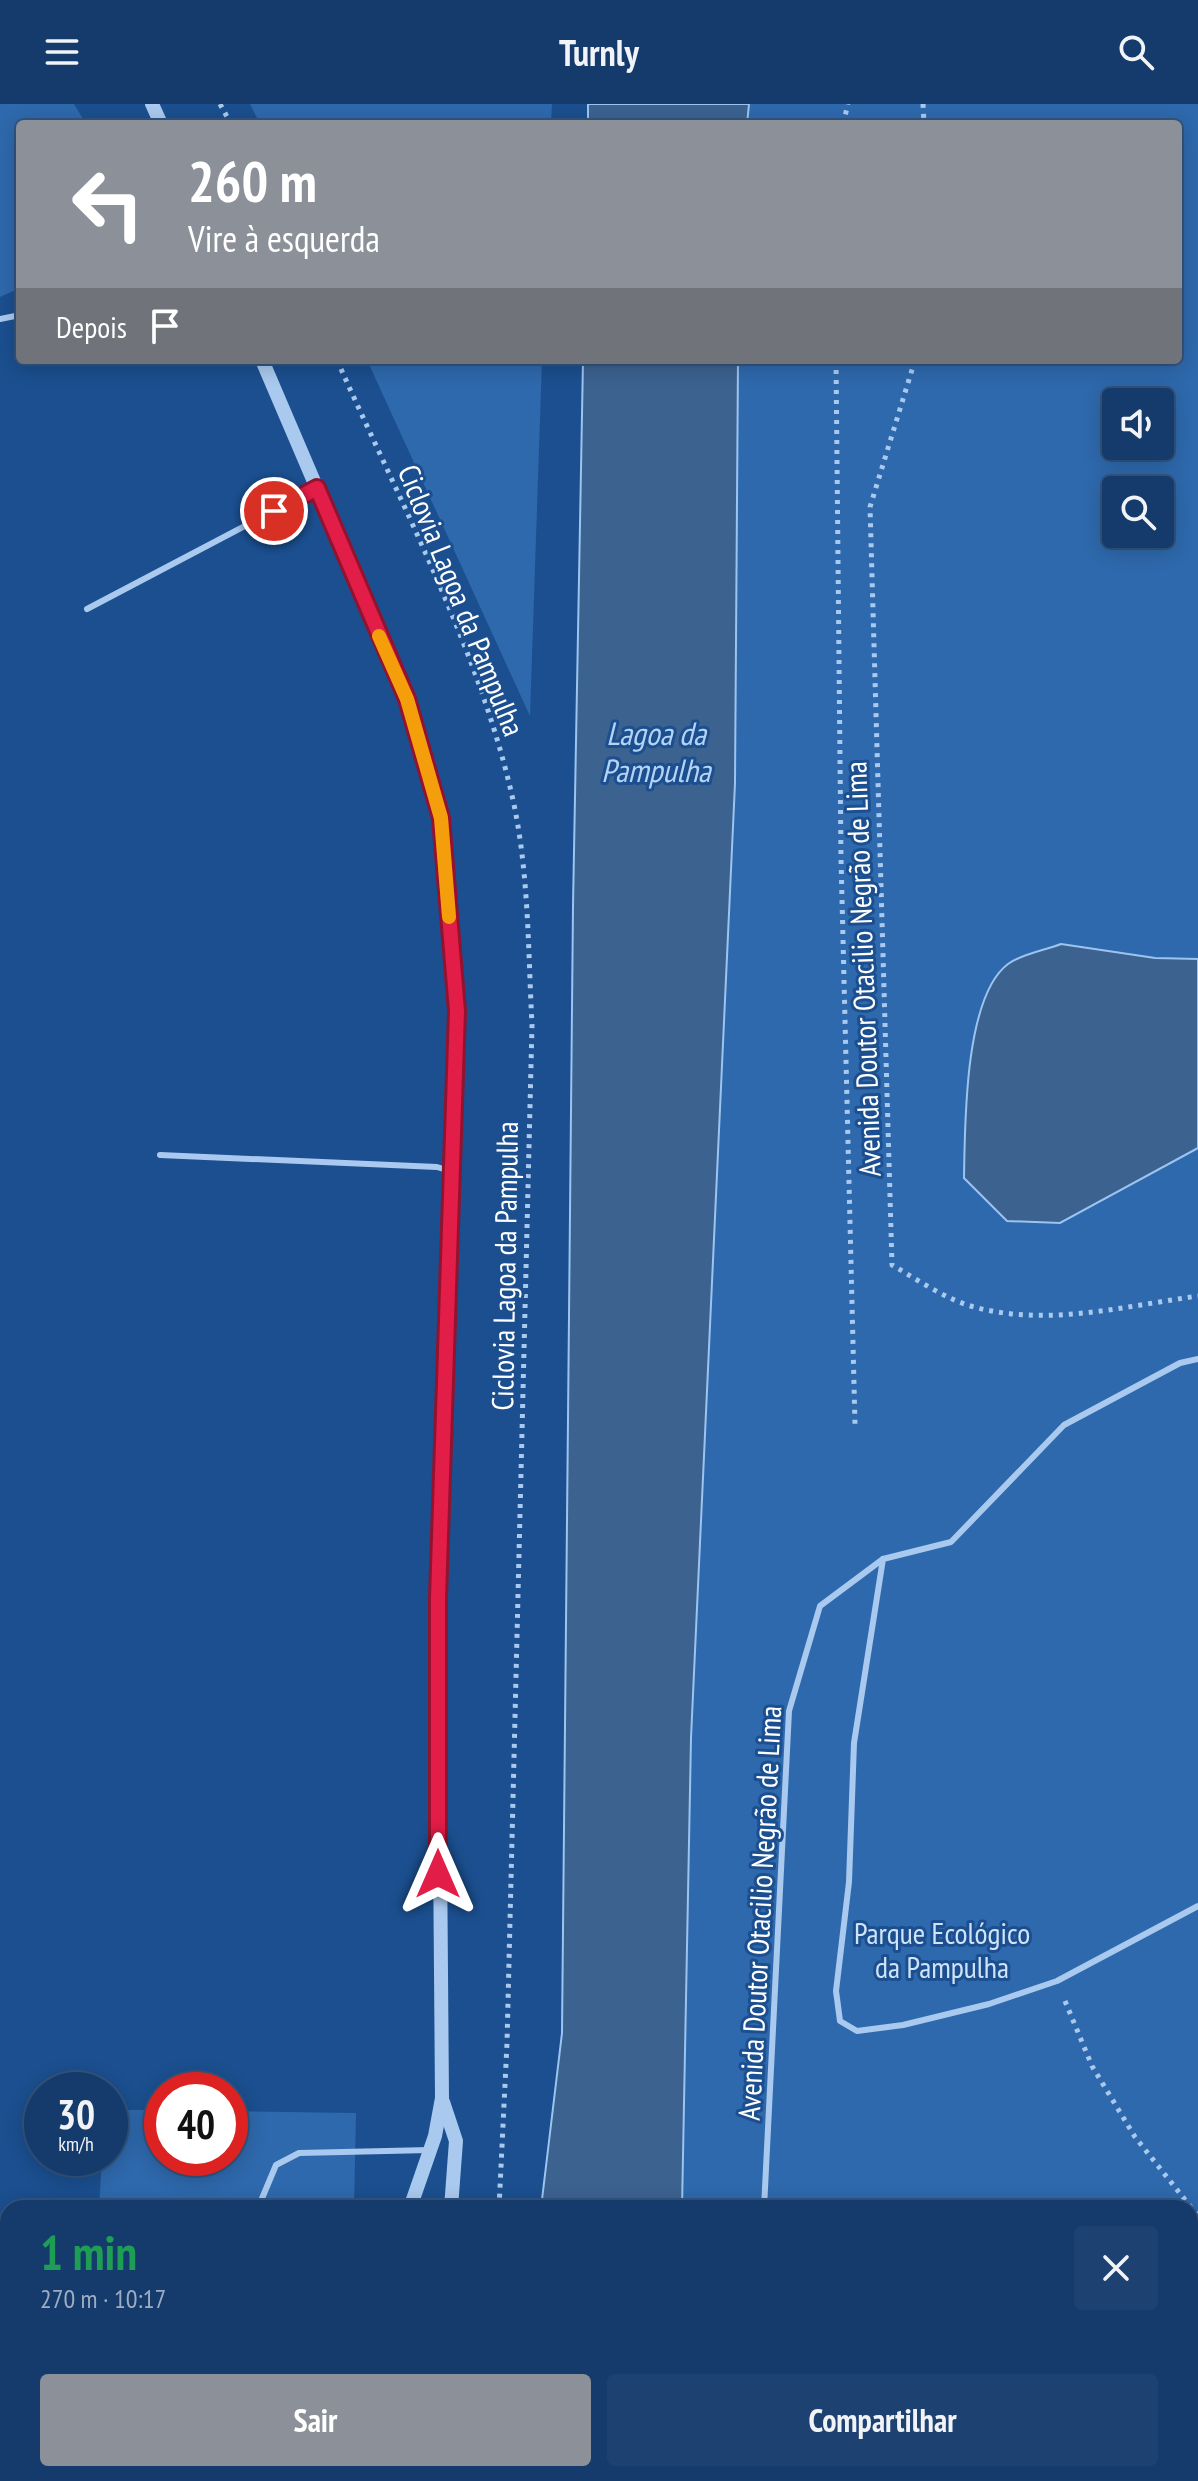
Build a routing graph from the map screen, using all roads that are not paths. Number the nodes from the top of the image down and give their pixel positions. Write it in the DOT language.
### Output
graph roads {
  1 [pos="264,364"];
  2 [pos="317,488"];
  3 [pos="87,609"];
  4 [pos="160,1155"];
  5 [pos="453,1172"];
  6 [pos="1198,1359"];
  7 [pos="883,1559"];
  8 [pos="1198,1906"];
  9 [pos="442,2098"];
  10 [pos="430,2150"];
  11 [pos="261,2200"];
  12 [pos="413,2200"];
  13 [pos="452,2200"];
  14 [pos="764,2200"];
  1 -- 2 [label="street"];
  2 -- 3 [label="lane"];
  2 -- 5 [label="street"];
  4 -- 5 [label="lane"];
  5 -- 9 [label="street"];
  6 -- 7 [label="lane, Avenida Doutor Otacilio Negrão de Lima"];
  7 -- 8 [label="lane"];
  7 -- 14 [label="lane, Avenida Doutor Otacilio Negrão de Lima"];
  9 -- 10 [label="street"];
  9 -- 13 [label="street"];
  10 -- 11 [label="lane"];
  10 -- 12 [label="street"];
}
